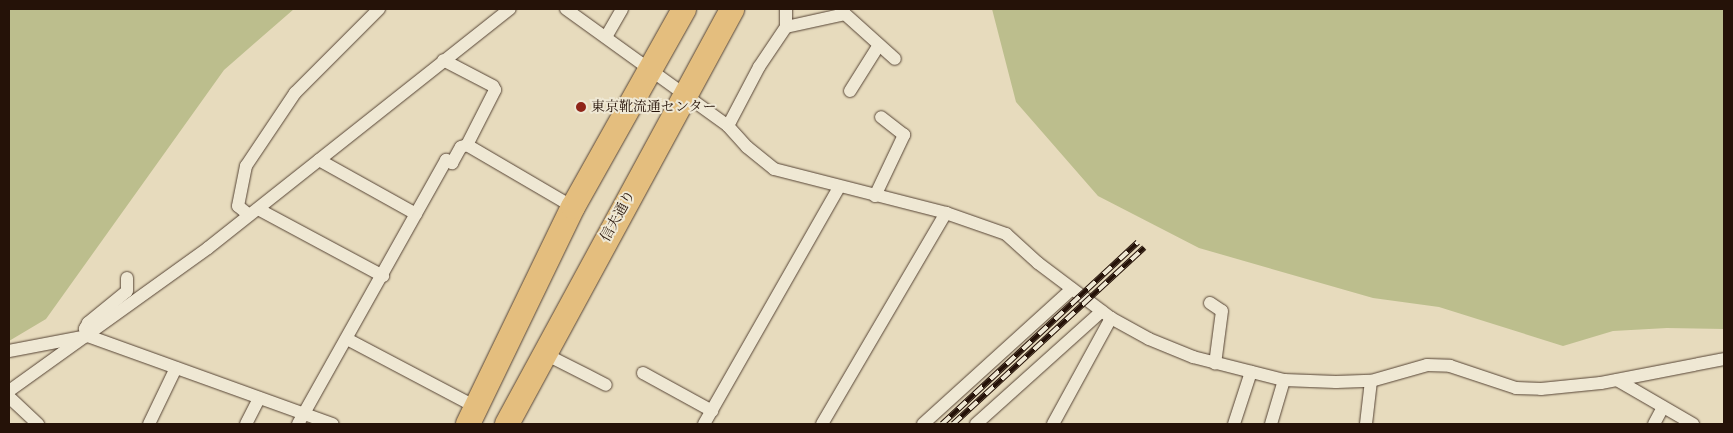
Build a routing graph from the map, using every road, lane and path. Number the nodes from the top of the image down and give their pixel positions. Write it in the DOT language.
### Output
graph roads {
  1 [pos="379,9"];
  2 [pos="510,9"];
  3 [pos="566,9"];
  4 [pos="622,9"];
  5 [pos="684,9"];
  6 [pos="732,9"];
  7 [pos="786,9"];
  8 [pos="786,26"];
  9 [pos="606,37"];
  10 [pos="879,44"];
  11 [pos="895,59"];
  12 [pos="443,60"];
  13 [pos="650,71"];
  14 [pos="850,91"];
  15 [pos="684,96"];
  16 [pos="881,117"];
  17 [pos="728,126"];
  18 [pos="467,145"];
  19 [pos="319,160"];
  20 [pos="839,187"];
  21 [pos="875,196"];
  22 [pos="573,207"];
  23 [pos="254,212"];
  24 [pos="946,213"];
  25 [pos="416,214"];
  26 [pos="383,276"];
  27 [pos="127,278"];
  28 [pos="1072,289"];
  29 [pos="1210,303"];
  30 [pos="1107,314"];
  31 [pos="88,336"];
  32 [pos="347,339"];
  33 [pos="9,351"];
  34 [pos="545,354"];
  35 [pos="1724,359"];
  36 [pos="1215,364"];
  37 [pos="176,368"];
  38 [pos="1251,372"];
  39 [pos="643,373"];
  40 [pos="1284,380"];
  41 [pos="1617,380"];
  42 [pos="1371,381"];
  43 [pos="606,385"];
  44 [pos="9,391"];
  45 [pos="9,396"];
  46 [pos="259,398"];
  47 [pos="1663,408"];
  48 [pos="712,411"];
  49 [pos="472,416"];
  50 [pos="301,419"];
  51 [pos="38,424"];
  52 [pos="149,424"];
  53 [pos="246,424"];
  54 [pos="333,424"];
  55 [pos="507,424"];
  56 [pos="704,424"];
  57 [pos="822,424"];
  58 [pos="923,424"];
  59 [pos="976,424"];
  60 [pos="1052,424"];
  61 [pos="1234,424"];
  62 [pos="1271,424"];
  63 [pos="1366,424"];
  64 [pos="1654,424"];
  65 [pos="1693,424"];
  1 -- 23 [label="street"];
  2 -- 12 [label="street"];
  3 -- 9 [label="street"];
  4 -- 9 [label="street"];
  5 -- 13 [label="highway"];
  6 -- 15 [label="highway, 信夫通り"];
  7 -- 8 [label="street"];
  8 -- 10 [label="street"];
  8 -- 17 [label="street"];
  9 -- 13 [label="street"];
  10 -- 11 [label="street"];
  10 -- 14 [label="street"];
  12 -- 18 [label="street"];
  12 -- 19 [label="street"];
  13 -- 15 [label="street"];
  13 -- 22 [label="highway"];
  15 -- 17 [label="street"];
  15 -- 34 [label="highway, 信夫通り"];
  16 -- 21 [label="street"];
  17 -- 20 [label="street"];
  18 -- 22 [label="street"];
  18 -- 25 [label="street"];
  19 -- 23 [label="street"];
  19 -- 25 [label="street"];
  20 -- 21 [label="street"];
  20 -- 48 [label="street"];
  21 -- 24 [label="street"];
  22 -- 49 [label="highway"];
  23 -- 26 [label="street"];
  23 -- 31 [label="street"];
  24 -- 28 [label="street"];
  24 -- 57 [label="street"];
  25 -- 26 [label="street"];
  26 -- 32 [label="street"];
  27 -- 31 [label="street"];
  28 -- 30 [label="street"];
  28 -- 58 [label="street"];
  29 -- 36 [label="street"];
  30 -- 36 [label="street"];
  30 -- 59 [label="street"];
  30 -- 60 [label="street"];
  31 -- 33 [label="street"];
  31 -- 37 [label="street"];
  31 -- 44 [label="street"];
  32 -- 49 [label="street"];
  32 -- 50 [label="street"];
  34 -- 43 [label="street"];
  34 -- 55 [label="highway, 信夫通り"];
  35 -- 41 [label="street"];
  36 -- 38 [label="street"];
  37 -- 46 [label="street"];
  37 -- 52 [label="street"];
  38 -- 40 [label="street"];
  38 -- 61 [label="street"];
  39 -- 48 [label="street"];
  40 -- 42 [label="street"];
  40 -- 62 [label="street"];
  41 -- 42 [label="street"];
  41 -- 47 [label="street"];
  42 -- 63 [label="street"];
  45 -- 51 [label="street"];
  46 -- 50 [label="street"];
  46 -- 53 [label="street"];
  47 -- 64 [label="street"];
  47 -- 65 [label="street"];
  48 -- 56 [label="street"];
  50 -- 54 [label="street"];
}
